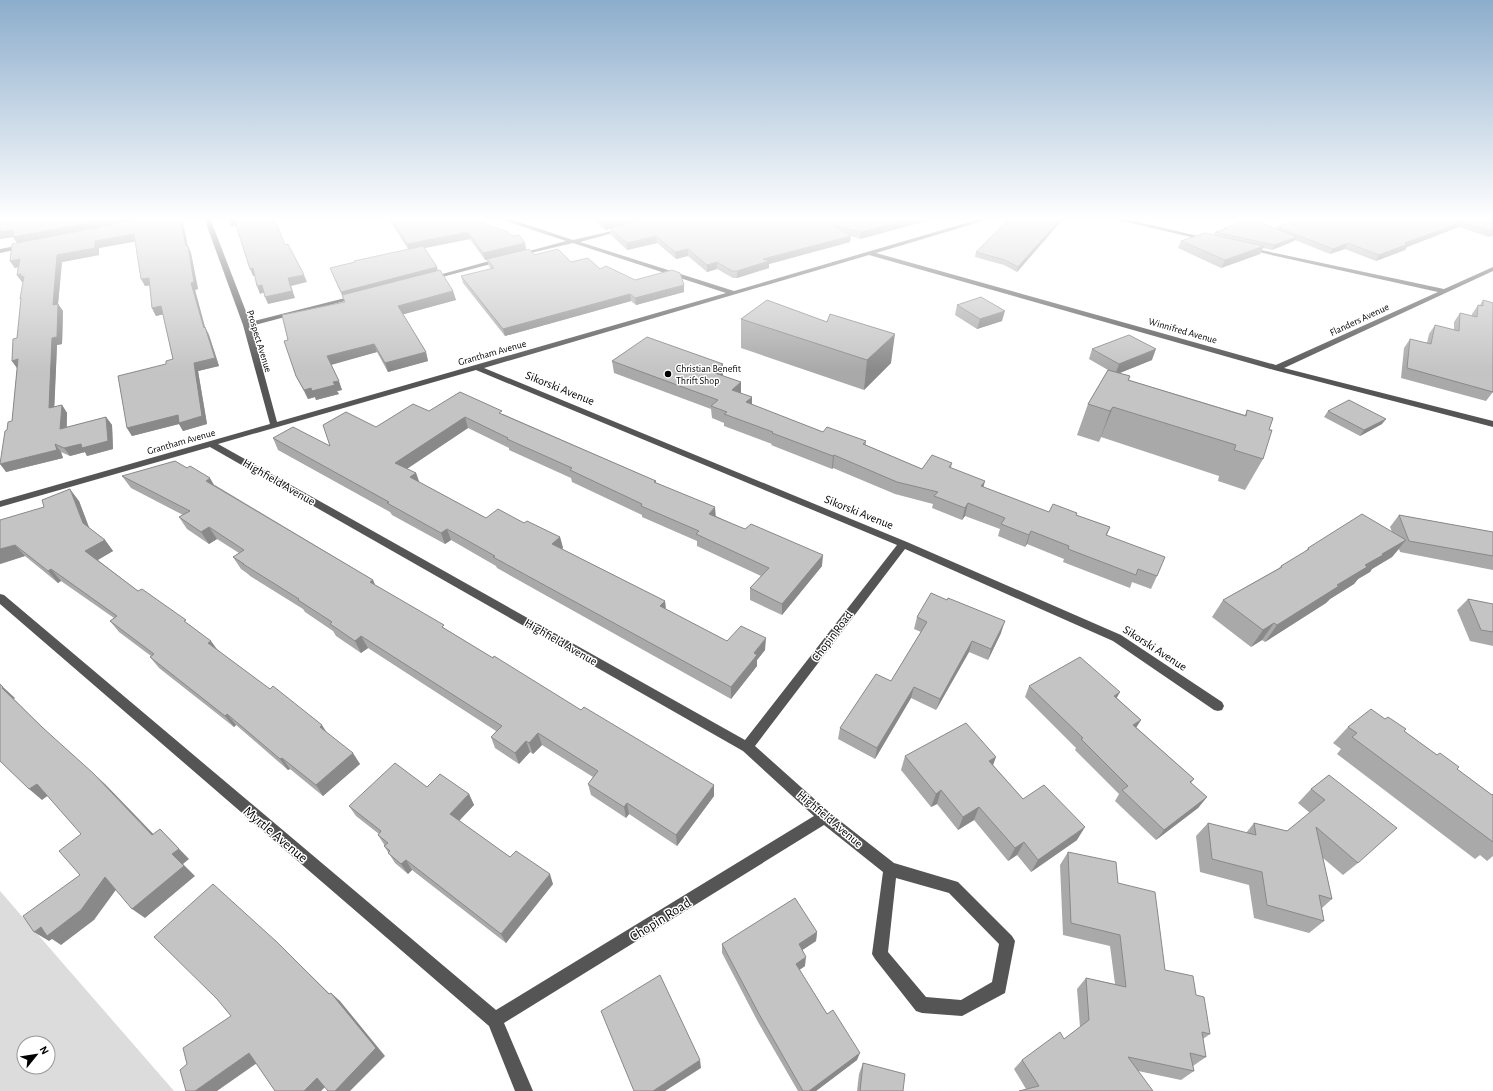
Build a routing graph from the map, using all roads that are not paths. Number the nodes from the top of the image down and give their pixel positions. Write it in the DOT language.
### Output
graph roads {
  1 [pos="226,269"];
  2 [pos="465,269"];
  3 [pos="657,269"];
  4 [pos="814,269"];
  5 [pos="925,269"];
  6 [pos="1343,269"];
  7 [pos="1493,269"];
  8 [pos="421,280"];
  9 [pos="1444,291"];
  10 [pos="733,293"];
  11 [pos="368,294"];
  12 [pos="246,325"];
  13 [pos="477,368"];
  14 [pos="1277,368"];
  15 [pos="1493,424"];
  16 [pos="274,426"];
  17 [pos="211,444"];
  18 [pos="0,504"];
  19 [pos="903,544"];
  20 [pos="0,598"];
  21 [pos="1218,706"];
  22 [pos="747,748"];
  23 [pos="825,817"];
  24 [pos="890,869"];
  25 [pos="495,1020"];
  26 [pos="524,1091"];
  1 -- 12 [label="street, Prospect Avenue"];
  2 -- 8 [label="street"];
  3 -- 10 [label="street"];
  4 -- 10 [label="street, Grantham Avenue"];
  5 -- 14 [label="street, Winnifred Avenue"];
  6 -- 9 [label="street"];
  7 -- 9 [label="street, Flanders Avenue"];
  9 -- 14 [label="street, Flanders Avenue"];
  10 -- 13 [label="street, Grantham Avenue"];
  11 -- 12 [label="street"];
  12 -- 16 [label="street, Prospect Avenue"];
  13 -- 16 [label="street, Grantham Avenue"];
  13 -- 19 [label="street, Sikorski Avenue"];
  14 -- 15 [label="street, Winnifred Avenue"];
  16 -- 17 [label="street, Grantham Avenue"];
  17 -- 18 [label="street, Grantham Avenue"];
  17 -- 22 [label="street, Highfield Avenue"];
  19 -- 21 [label="street, Sikorski Avenue"];
  19 -- 22 [label="street, Chopin Road"];
  20 -- 25 [label="street, Myrtle Avenue"];
  22 -- 23 [label="street, Highfield Avenue"];
  23 -- 24 [label="street, Highfield Avenue"];
  23 -- 25 [label="street, Chopin Road"];
  24 -- 24 [label="street, Highfield Avenue"];
  25 -- 26 [label="street, Myrtle Avenue"];
}
